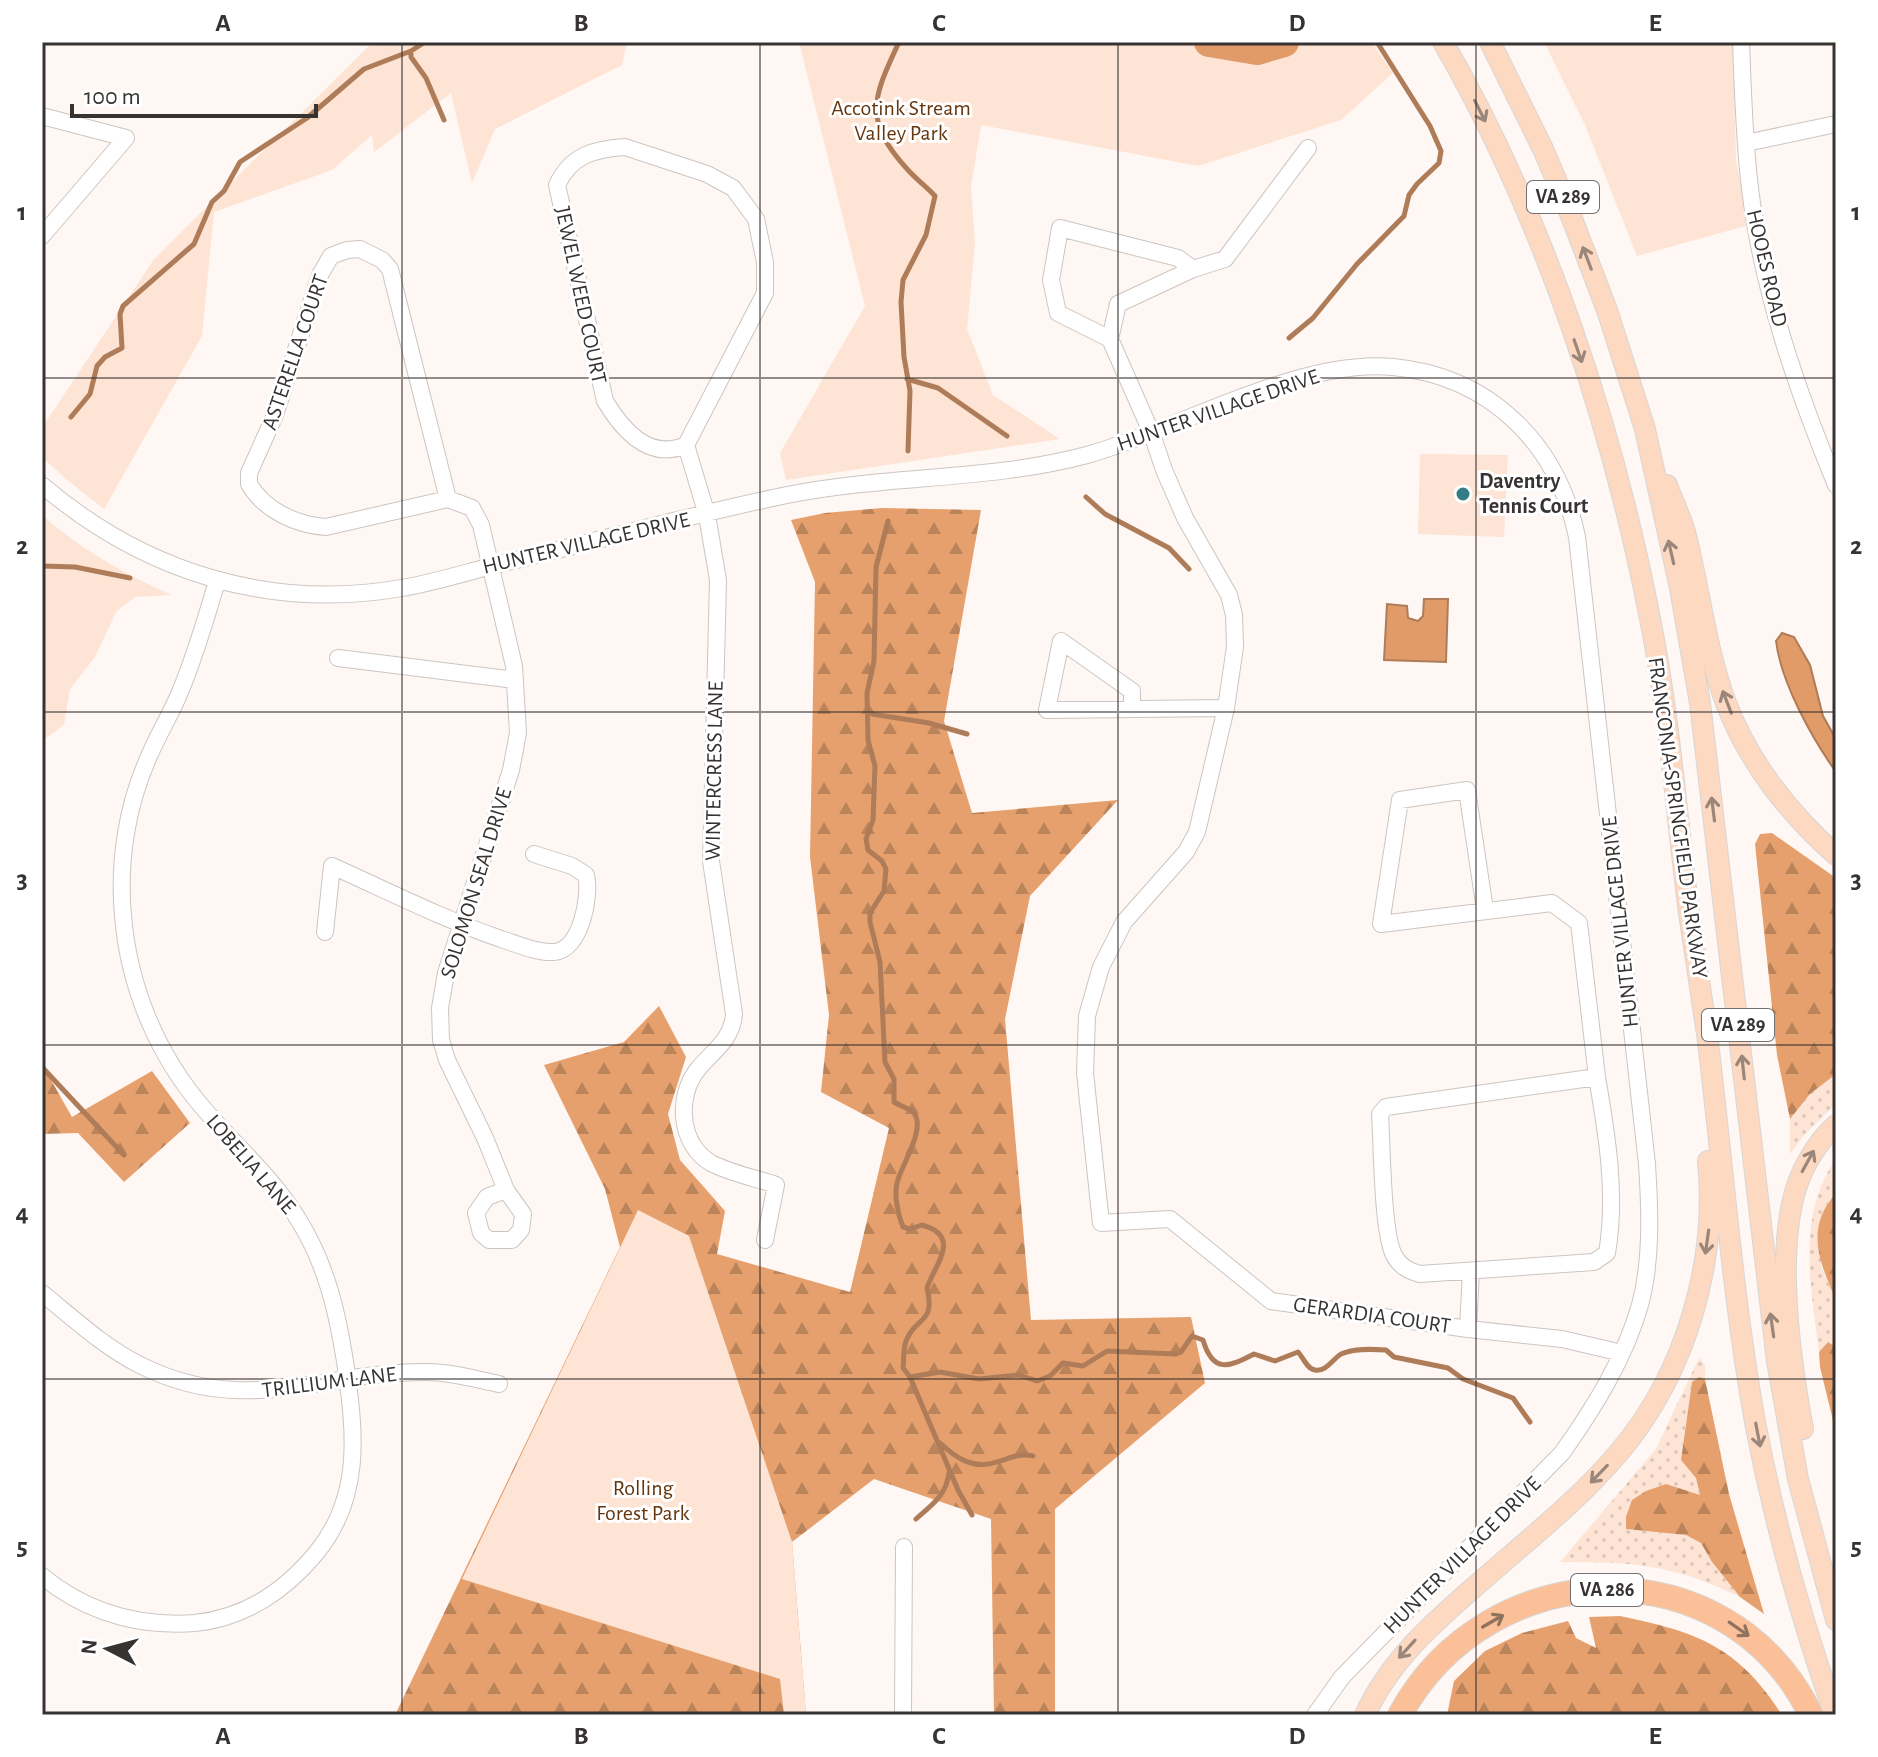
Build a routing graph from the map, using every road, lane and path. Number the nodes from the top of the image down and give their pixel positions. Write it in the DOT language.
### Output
graph roads {
  1 [pos="1443,42"];
  2 [pos="1490,42"];
  3 [pos="1741,42"];
  4 [pos="42,116"];
  5 [pos="1836,124"];
  6 [pos="1746,143"];
  7 [pos="1308,148"];
  8 [pos="42,236"];
  9 [pos="1193,269"];
  10 [pos="1110,339"];
  11 [pos="1645,429"];
  12 [pos="1152,434"];
  13 [pos="686,445"];
  14 [pos="42,485"];
  15 [pos="1836,485"];
  16 [pos="448,499"];
  17 [pos="707,515"];
  18 [pos="489,566"];
  19 [pos="217,581"];
  20 [pos="338,658"];
  21 [pos="515,680"];
  22 [pos="1226,708"];
  23 [pos="1132,709"];
  24 [pos="534,854"];
  25 [pos="1836,855"];
  26 [pos="1485,910"];
  27 [pos="1689,914"];
  28 [pos="461,925"];
  29 [pos="325,932"];
  30 [pos="1597,1077"];
  31 [pos="1836,1125"];
  32 [pos="506,1190"];
  33 [pos="765,1240"];
  34 [pos="1471,1271"];
  35 [pos="42,1293"];
  36 [pos="1468,1329"];
  37 [pos="1622,1353"];
  38 [pos="347,1380"];
  39 [pos="499,1384"];
  40 [pos="904,1547"];
  41 [pos="42,1576"];
  42 [pos="1836,1582"];
  43 [pos="1836,1620"];
  44 [pos="903,1715"];
  45 [pos="1315,1715"];
  46 [pos="1365,1715"];
  47 [pos="1400,1715"];
  48 [pos="1811,1715"];
  49 [pos="1835,1715"];
  1 -- 27 [label="main road, FRANCONIA-SPRINGFIELD PARKWAY / VA 289, one-way"];
  11 -- 2 [label="main road, FRANCONIA-SPRINGFIELD PARKWAY / VA 289, one-way"];
  3 -- 6 [label="street, HOOES ROAD"];
  4 -- 8 [label="street"];
  5 -- 6 [label="street"];
  6 -- 15 [label="street, HOOES ROAD"];
  7 -- 9 [label="street"];
  9 -- 10 [label="street"];
  9 -- 10 [label="street"];
  10 -- 12 [label="street"];
  25 -- 11 [label="main road, one-way"];
  43 -- 11 [label="main road, FRANCONIA-SPRINGFIELD PARKWAY / VA 289, one-way"];
  12 -- 17 [label="street, HUNTER VILLAGE DRIVE"];
  12 -- 22 [label="street"];
  12 -- 37 [label="street, HUNTER VILLAGE DRIVE"];
  13 -- 13 [label="street, JEWEL WEED COURT"];
  13 -- 17 [label="street"];
  14 -- 19 [label="street, HUNTER VILLAGE DRIVE"];
  16 -- 16 [label="street, ASTERELLA COURT"];
  16 -- 18 [label="street"];
  17 -- 18 [label="street, HUNTER VILLAGE DRIVE"];
  17 -- 33 [label="street, WINTERCRESS LANE"];
  18 -- 19 [label="street, HUNTER VILLAGE DRIVE"];
  18 -- 21 [label="street, SOLOMON SEAL DRIVE"];
  19 -- 38 [label="street, LOBELIA LANE"];
  20 -- 21 [label="street"];
  21 -- 28 [label="street, SOLOMON SEAL DRIVE"];
  22 -- 23 [label="street"];
  22 -- 36 [label="street, GERARDIA COURT"];
  23 -- 23 [label="street"];
  24 -- 28 [label="street"];
  26 -- 26 [label="street"];
  26 -- 30 [label="street"];
  27 -- 46 [label="main road, one-way"];
  27 -- 49 [label="main road, FRANCONIA-SPRINGFIELD PARKWAY / VA 289, one-way"];
  28 -- 29 [label="street"];
  28 -- 32 [label="street, SOLOMON SEAL DRIVE"];
  30 -- 34 [label="street"];
  30 -- 34 [label="street"];
  42 -- 31 [label="main road, one-way"];
  34 -- 36 [label="street"];
  35 -- 38 [label="street, TRILLIUM LANE"];
  36 -- 37 [label="street, GERARDIA COURT"];
  37 -- 45 [label="street, HUNTER VILLAGE DRIVE"];
  38 -- 39 [label="street, TRILLIUM LANE"];
  38 -- 41 [label="street, LOBELIA LANE"];
  40 -- 44 [label="street"];
  47 -- 48 [label="highway, VA 286, one-way"];
}
